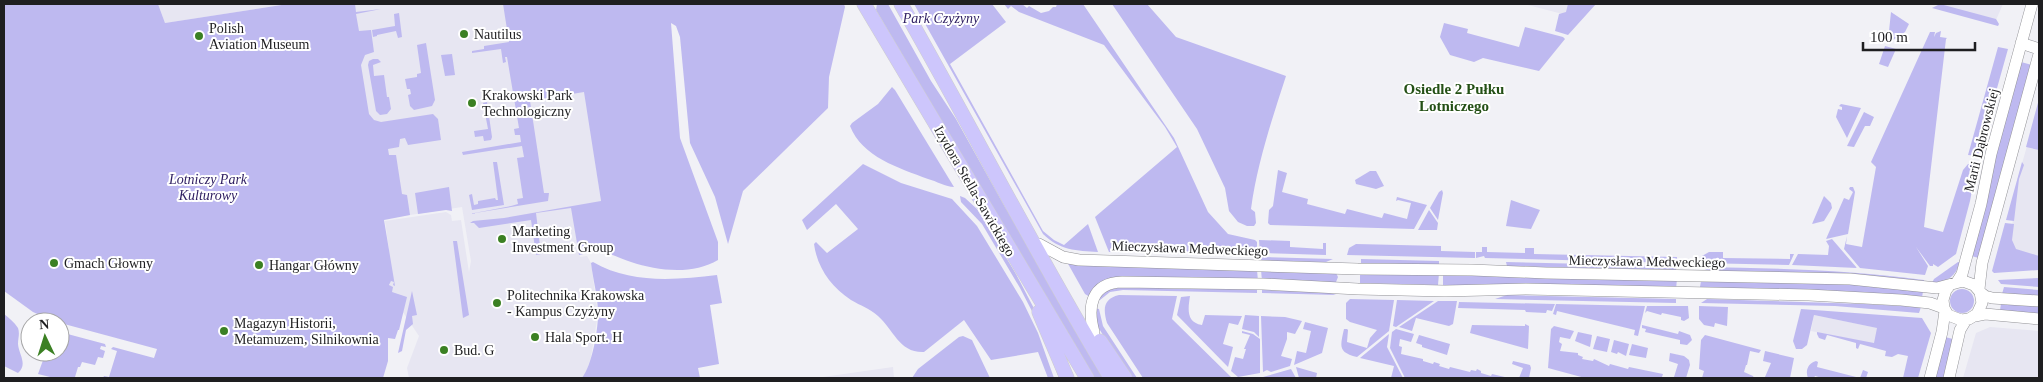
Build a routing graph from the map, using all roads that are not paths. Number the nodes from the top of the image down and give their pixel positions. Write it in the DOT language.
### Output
graph roads {
  1 [pos="901,4"];
  2 [pos="2032,4"];
  3 [pos="868,7"];
  4 [pos="2021,43"];
  5 [pos="2039,48"];
  6 [pos="2039,54"];
  7 [pos="1034,240"];
  8 [pos="1343,267"];
  9 [pos="1020,268"];
  10 [pos="1695,277"];
  11 [pos="1953,283"];
  12 [pos="1342,287"];
  13 [pos="1980,291"];
  14 [pos="1695,293"];
  15 [pos="2039,301"];
  16 [pos="1944,309"];
  17 [pos="1971,318"];
  18 [pos="2039,319"];
  19 [pos="1094,332"];
  20 [pos="1067,378"];
  21 [pos="1086,378"];
  22 [pos="1111,378"];
  23 [pos="1125,378"];
  24 [pos="1930,378"];
  25 [pos="1948,378"];
  1 -- 7 [label="main road, Izydora Stella-Sawickiego"];
  2 -- 4 [label="street, Marii Dąbrowskiej"];
  3 -- 9 [label="main road, Izydora Stella-Sawickiego"];
  4 -- 5 [label="street"];
  4 -- 11 [label="street, Marii Dąbrowskiej"];
  6 -- 13 [label="street"];
  7 -- 8 [label="street, Mieczysława Medweckiego"];
  7 -- 19 [label="main road"];
  7 -- 22 [label="main road, Izydora Stella-Sawickiego"];
  8 -- 10 [label="street, Mieczysława Medweckiego"];
  8 -- 12 [label="street"];
  9 -- 20 [label="main road"];
  9 -- 21 [label="main road, Izydora Stella-Sawickiego"];
  10 -- 11 [label="street, Mieczysława Medweckiego"];
  10 -- 14 [label="street"];
  11 -- 13 [label="street"];
  11 -- 16 [label="street"];
  12 -- 14 [label="street"];
  12 -- 19 [label="street"];
  13 -- 15 [label="street"];
  13 -- 17 [label="street"];
  14 -- 16 [label="street"];
  16 -- 17 [label="street"];
  16 -- 24 [label="street"];
  17 -- 18 [label="street"];
  17 -- 25 [label="street"];
  19 -- 23 [label="main road"];
}
